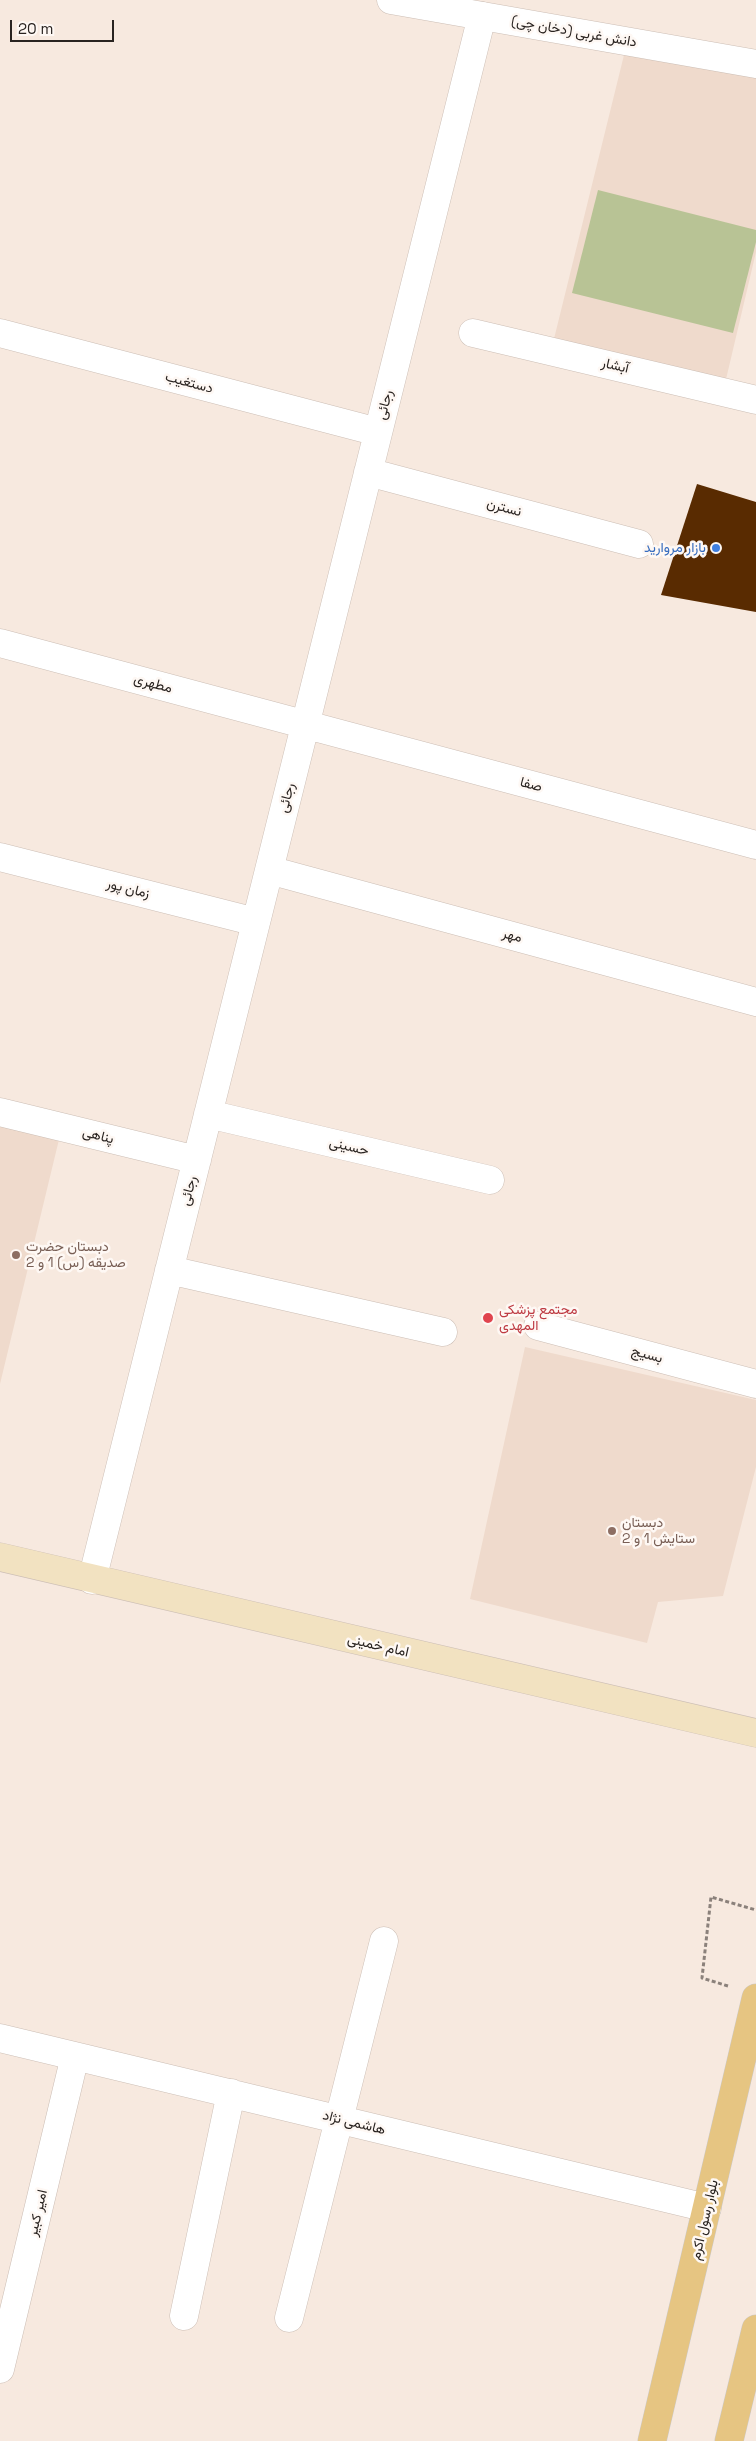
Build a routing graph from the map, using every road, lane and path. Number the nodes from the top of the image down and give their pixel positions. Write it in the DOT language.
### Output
graph roads {
  1 [pos="392,0"];
  2 [pos="419,2"];
  3 [pos="482,16"];
  4 [pos="756,64"];
  5 [pos="0,333"];
  6 [pos="473,333"];
  7 [pos="756,400"];
  8 [pos="378,432"];
  9 [pos="368,472"];
  10 [pos="639,544"];
  11 [pos="0,643"];
  12 [pos="305,724"];
  13 [pos="756,845"];
  14 [pos="0,857"];
  15 [pos="269,870"];
  16 [pos="256,922"];
  17 [pos="756,1002"];
  18 [pos="0,1112"];
  19 [pos="208,1114"];
  20 [pos="197,1160"];
  21 [pos="490,1180"];
  22 [pos="169,1270"];
  23 [pos="538,1326"];
  24 [pos="443,1332"];
  25 [pos="756,1384"];
  26 [pos="0,1557"];
  27 [pos="92,1580"];
  28 [pos="756,1733"];
  29 [pos="756,1910"];
  30 [pos="384,1941"];
  31 [pos="702,1978"];
  32 [pos="756,1998"];
  33 [pos="0,2038"];
  34 [pos="76,2056"];
  35 [pos="231,2093"];
  36 [pos="338,2119"];
  37 [pos="708,2208"];
  38 [pos="7,2309"];
  39 [pos="184,2316"];
  40 [pos="289,2318"];
  41 [pos="755,2337"];
  42 [pos="0,2370"];
  43 [pos="652,2441"];
  44 [pos="729,2441"];
  1 -- 2 [label="street, دانش غربی (دخان چی)"];
  2 -- 3 [label="street, دانش غربی (دخان چی)"];
  3 -- 4 [label="street, دانش غربی (دخان چی)"];
  3 -- 8 [label="street, رجائی"];
  5 -- 8 [label="street, دستغیب"];
  6 -- 7 [label="street, آبشار"];
  8 -- 9 [label="street, رجائی"];
  9 -- 10 [label="street, نسترن"];
  9 -- 12 [label="street, رجائی"];
  11 -- 12 [label="street, مطهری"];
  12 -- 13 [label="street, صفا"];
  12 -- 15 [label="street, رجائی"];
  14 -- 16 [label="street, زمان پور"];
  15 -- 16 [label="street, رجائی"];
  15 -- 17 [label="street, مهر"];
  16 -- 19 [label="street, رجائی"];
  18 -- 20 [label="street, پناهی"];
  19 -- 20 [label="street, رجائی"];
  19 -- 21 [label="street, حسینی"];
  20 -- 22 [label="street, رجائی"];
  22 -- 24 [label="street"];
  22 -- 27 [label="street, رجائی"];
  23 -- 25 [label="street, بسیج"];
  26 -- 27 [label="main road, امام خمینی"];
  27 -- 28 [label="main road, امام خمینی"];
  29 -- 31 [label="path"];
  30 -- 36 [label="street"];
  32 -- 37 [label="main road, بلوار رسول اکرم"];
  33 -- 34 [label="street, هاشمی نژاد"];
  34 -- 35 [label="street, هاشمی نژاد"];
  34 -- 38 [label="street, امیر کبیر"];
  35 -- 36 [label="street, هاشمی نژاد"];
  35 -- 39 [label="street"];
  36 -- 37 [label="street, هاشمی نژاد"];
  36 -- 40 [label="street"];
  37 -- 43 [label="main road, بلوار رسول اکرم"];
  38 -- 42 [label="street, امیر کبیر"];
  41 -- 44 [label="main road"];
}
